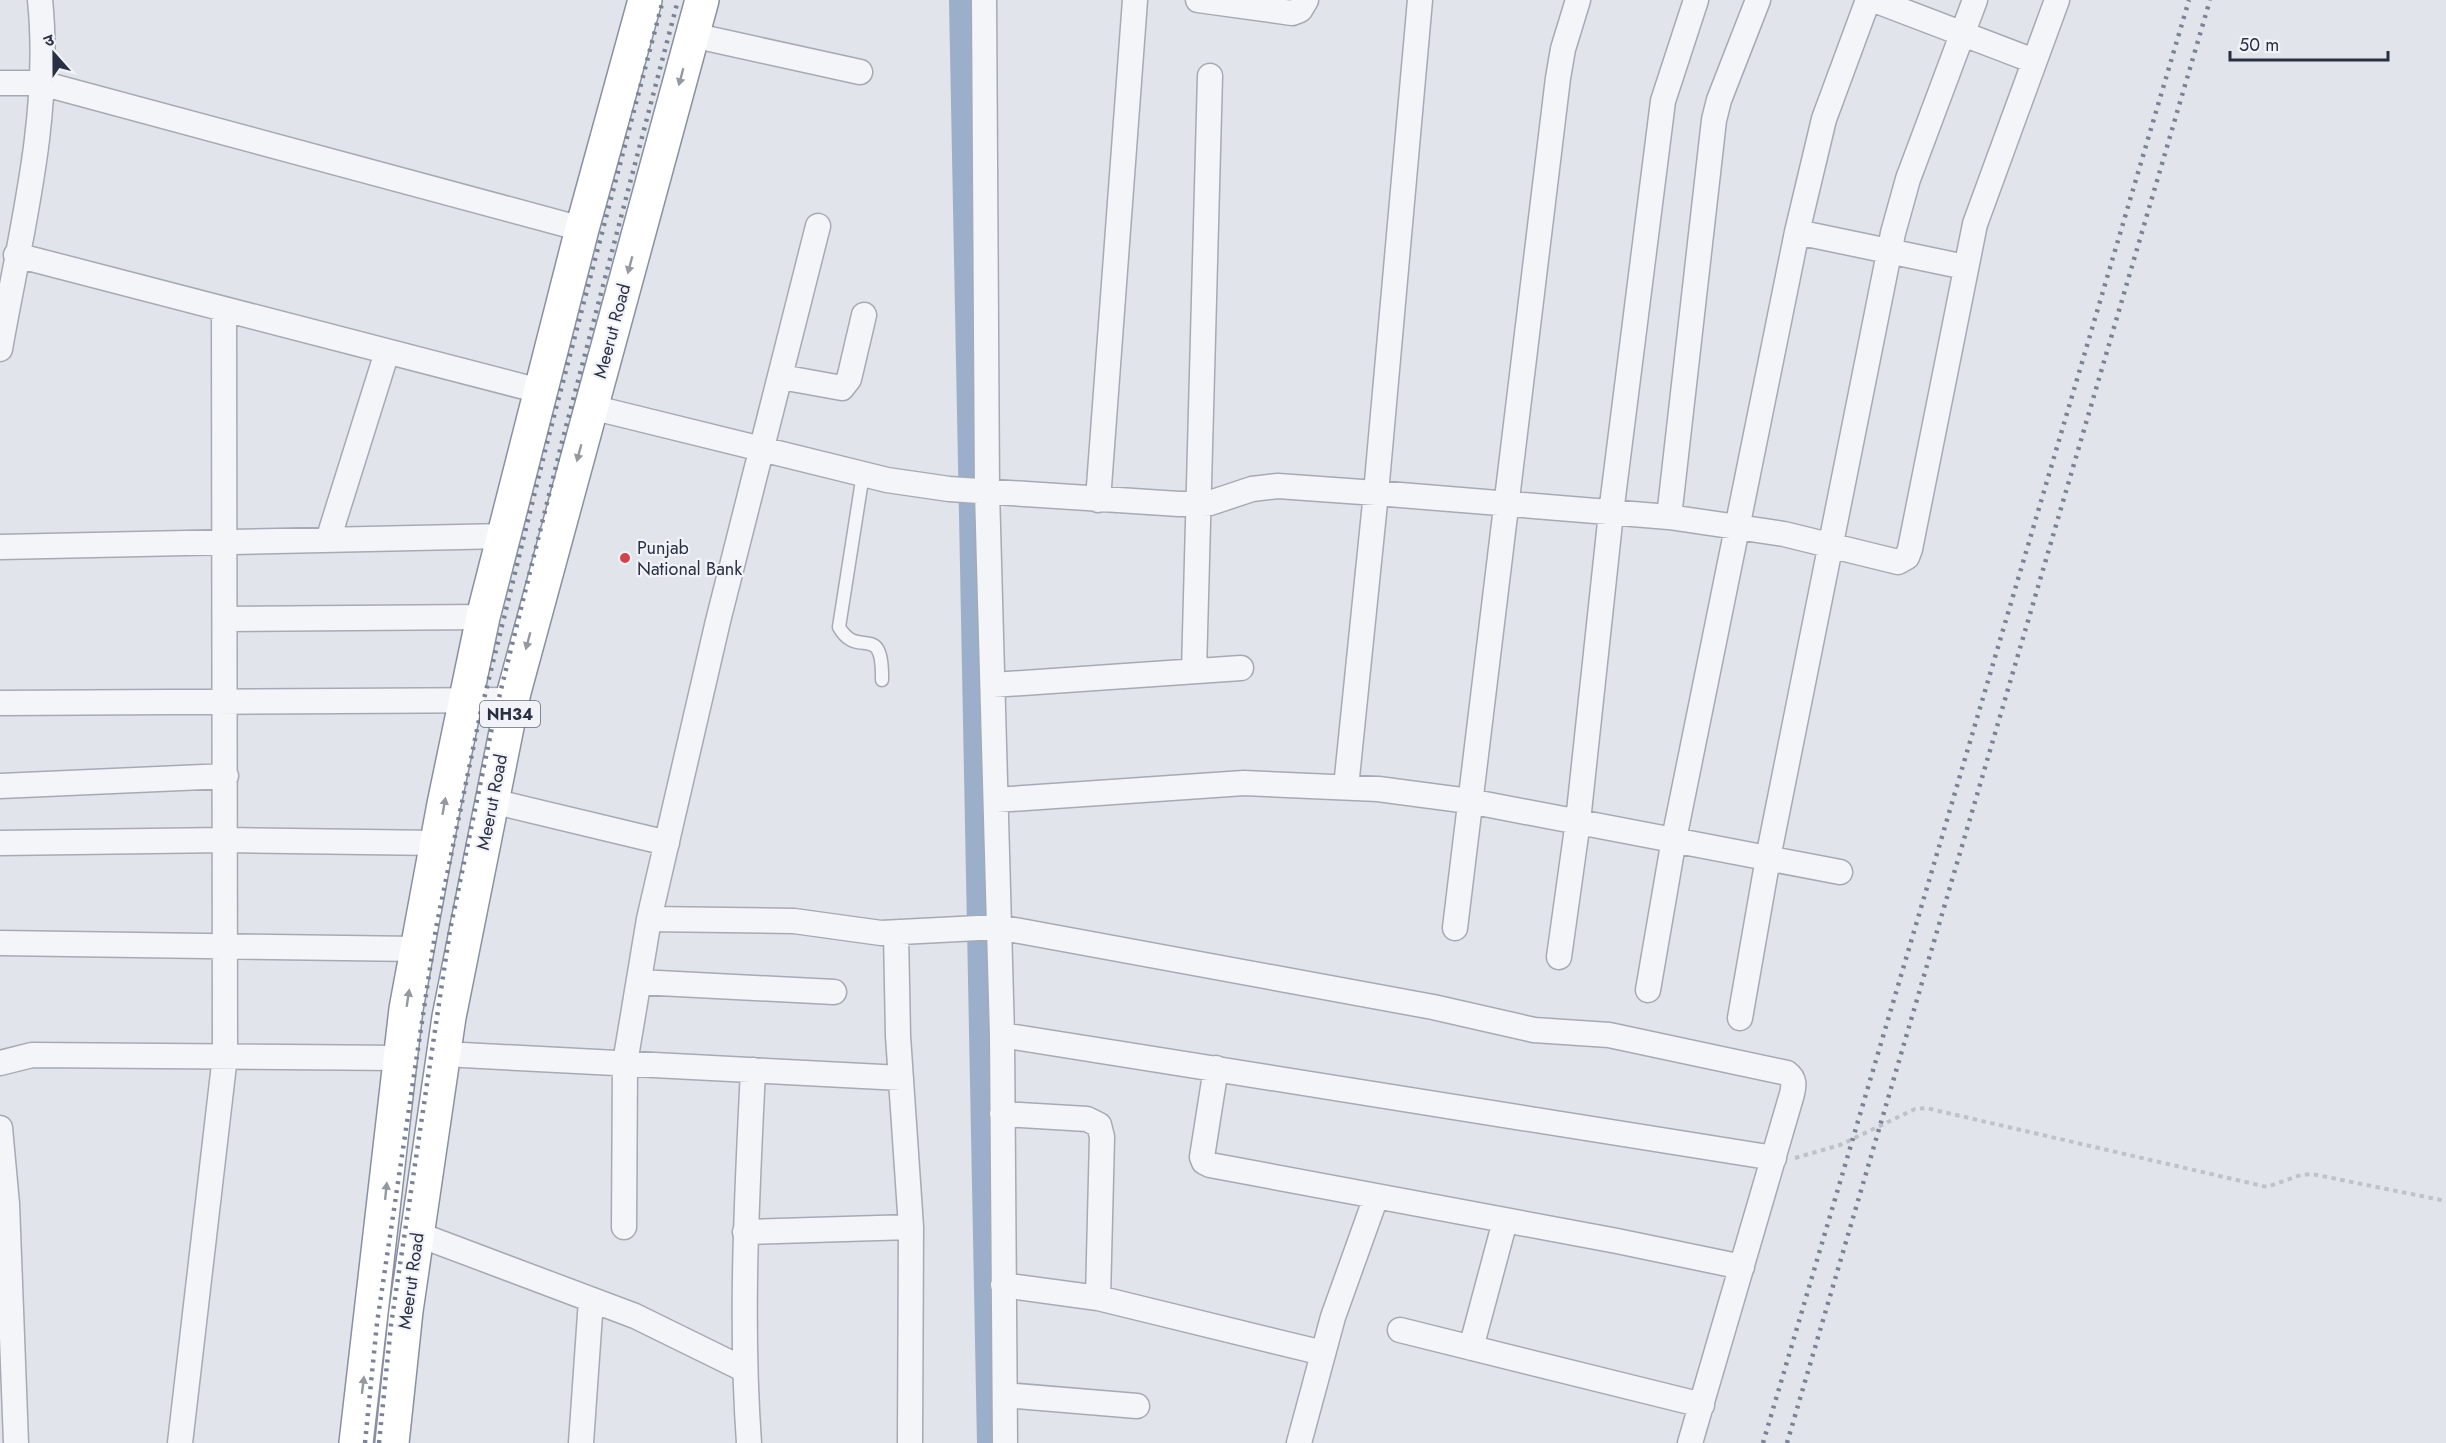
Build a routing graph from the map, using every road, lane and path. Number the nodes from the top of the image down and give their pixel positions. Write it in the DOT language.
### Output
graph roads {
  1 [pos="40,0"];
  2 [pos="645,0"];
  3 [pos="702,0"];
  4 [pos="984,0"];
  5 [pos="1135,0"];
  6 [pos="1198,0"];
  7 [pos="1306,0"];
  8 [pos="1420,0"];
  9 [pos="1578,0"];
  10 [pos="1696,0"];
  11 [pos="1758,0"];
  12 [pos="1868,0"];
  13 [pos="1874,0"];
  14 [pos="1975,0"];
  15 [pos="2057,0"];
  16 [pos="1962,33"];
  17 [pos="692,35"];
  18 [pos="2034,61"];
  19 [pos="860,72"];
  20 [pos="1210,76"];
  21 [pos="0,83"];
  22 [pos="41,83"];
  23 [pos="818,226"];
  24 [pos="582,229"];
  25 [pos="1797,232"];
  26 [pos="1889,252"];
  27 [pos="16,255"];
  28 [pos="1965,267"];
  29 [pos="224,309"];
  30 [pos="864,315"];
  31 [pos="0,349"];
  32 [pos="387,352"];
  33 [pos="781,377"];
  34 [pos="540,391"];
  35 [pos="591,407"];
  36 [pos="763,451"];
  37 [pos="863,474"];
  38 [pos="982,491"];
  39 [pos="1376,493"];
  40 [pos="1098,500"];
  41 [pos="1198,504"];
  42 [pos="1507,505"];
  43 [pos="1611,513"];
  44 [pos="1670,517"];
  45 [pos="1736,526"];
  46 [pos="505,536"];
  47 [pos="328,540"];
  48 [pos="225,542"];
  49 [pos="1830,545"];
  50 [pos="0,547"];
  51 [pos="483,617"];
  52 [pos="226,619"];
  53 [pos="1241,668"];
  54 [pos="1194,671"];
  55 [pos="882,680"];
  56 [pos="993,684"];
  57 [pos="512,700"];
  58 [pos="465,701"];
  59 [pos="226,702"];
  60 [pos="0,703"];
  61 [pos="226,776"];
  62 [pos="0,786"];
  63 [pos="1346,787"];
  64 [pos="996,800"];
  65 [pos="492,801"];
  66 [pos="1469,801"];
  67 [pos="1578,821"];
  68 [pos="1674,839"];
  69 [pos="226,840"];
  70 [pos="0,843"];
  71 [pos="438,843"];
  72 [pos="667,843"];
  73 [pos="1768,858"];
  74 [pos="1840,872"];
  75 [pos="649,919"];
  76 [pos="983,927"];
  77 [pos="1455,928"];
  78 [pos="896,933"];
  79 [pos="0,944"];
  80 [pos="227,946"];
  81 [pos="416,949"];
  82 [pos="1560,957"];
  83 [pos="639,982"];
  84 [pos="1648,990"];
  85 [pos="834,992"];
  86 [pos="1740,1018"];
  87 [pos="1002,1035"];
  88 [pos="444,1054"];
  89 [pos="225,1056"];
  90 [pos="400,1058"];
  91 [pos="0,1063"];
  92 [pos="625,1063"];
  93 [pos="1216,1068"];
  94 [pos="753,1070"];
  95 [pos="901,1078"];
  96 [pos="1002,1114"];
  97 [pos="0,1128"];
  98 [pos="1774,1158"];
  99 [pos="1376,1197"];
  100 [pos="2446,1201"];
  101 [pos="1505,1221"];
  102 [pos="624,1227"];
  103 [pos="911,1227"];
  104 [pos="745,1232"];
  105 [pos="4,1234"];
  106 [pos="417,1234"];
  107 [pos="1742,1267"];
  108 [pos="1003,1285"];
  109 [pos="1098,1298"];
  110 [pos="591,1300"];
  111 [pos="1400,1330"];
  112 [pos="1471,1348"];
  113 [pos="1323,1353"];
  114 [pos="743,1369"];
  115 [pos="1005,1395"];
  116 [pos="1702,1405"];
  117 [pos="1137,1406"];
  118 [pos="16,1443"];
  119 [pos="180,1443"];
  120 [pos="356,1443"];
  121 [pos="392,1443"];
  122 [pos="581,1443"];
  123 [pos="749,1443"];
  124 [pos="910,1443"];
  125 [pos="1005,1443"];
  126 [pos="1299,1443"];
  127 [pos="1690,1443"];
  1 -- 22 [label="street"];
  2 -- 24 [label="highway, Meerut Road / NH34"];
  3 -- 17 [label="highway, Meerut Road / NH34"];
  4 -- 38 [label="street"];
  5 -- 40 [label="street"];
  6 -- 7 [label="street"];
  8 -- 39 [label="street"];
  9 -- 42 [label="street"];
  10 -- 43 [label="street"];
  11 -- 44 [label="street"];
  12 -- 25 [label="street"];
  13 -- 16 [label="street"];
  14 -- 16 [label="street"];
  15 -- 18 [label="street"];
  16 -- 18 [label="street"];
  16 -- 26 [label="street"];
  17 -- 19 [label="street"];
  17 -- 35 [label="highway, Meerut Road / NH34, one-way"];
  18 -- 28 [label="street"];
  20 -- 41 [label="street"];
  21 -- 22 [label="street"];
  22 -- 24 [label="street"];
  22 -- 27 [label="street"];
  23 -- 33 [label="street"];
  24 -- 34 [label="highway, Meerut Road / NH34"];
  25 -- 26 [label="street"];
  25 -- 45 [label="street"];
  26 -- 28 [label="street"];
  26 -- 49 [label="street"];
  27 -- 29 [label="street"];
  27 -- 31 [label="street"];
  28 -- 49 [label="street"];
  29 -- 32 [label="street"];
  29 -- 48 [label="street"];
  30 -- 33 [label="street"];
  32 -- 34 [label="street"];
  32 -- 47 [label="street"];
  33 -- 36 [label="street"];
  34 -- 46 [label="highway, Meerut Road / NH34"];
  35 -- 36 [label="street"];
  35 -- 57 [label="highway, Meerut Road / NH34, one-way"];
  36 -- 37 [label="street"];
  36 -- 72 [label="street"];
  37 -- 38 [label="street"];
  37 -- 55 [label="lane"];
  38 -- 40 [label="street"];
  38 -- 56 [label="street"];
  39 -- 41 [label="street"];
  39 -- 42 [label="street"];
  39 -- 63 [label="street"];
  40 -- 41 [label="street"];
  41 -- 54 [label="street"];
  42 -- 43 [label="street"];
  42 -- 66 [label="street"];
  43 -- 44 [label="street"];
  43 -- 67 [label="street"];
  44 -- 45 [label="street"];
  45 -- 49 [label="street"];
  45 -- 68 [label="street"];
  46 -- 47 [label="street"];
  46 -- 51 [label="highway, Meerut Road / NH34"];
  47 -- 48 [label="street"];
  48 -- 50 [label="street"];
  48 -- 52 [label="street"];
  49 -- 73 [label="street"];
  51 -- 52 [label="street"];
  51 -- 58 [label="highway, Meerut Road / NH34"];
  52 -- 59 [label="street"];
  53 -- 54 [label="street"];
  54 -- 56 [label="street"];
  56 -- 64 [label="street"];
  57 -- 58 [label="street"];
  57 -- 65 [label="highway, Meerut Road / NH34"];
  58 -- 59 [label="street"];
  71 -- 58 [label="highway, Meerut Road / NH34, one-way"];
  59 -- 60 [label="street"];
  59 -- 61 [label="street"];
  61 -- 62 [label="street"];
  61 -- 69 [label="street"];
  63 -- 64 [label="street"];
  63 -- 66 [label="street"];
  64 -- 76 [label="street"];
  65 -- 72 [label="street"];
  65 -- 88 [label="highway, Meerut Road / NH34"];
  66 -- 67 [label="street"];
  66 -- 77 [label="street"];
  67 -- 68 [label="street"];
  67 -- 82 [label="street"];
  68 -- 73 [label="street"];
  68 -- 84 [label="street"];
  69 -- 70 [label="street"];
  69 -- 71 [label="street"];
  69 -- 80 [label="street"];
  71 -- 81 [label="highway, Meerut Road / NH34"];
  72 -- 75 [label="street"];
  73 -- 74 [label="street"];
  73 -- 86 [label="street"];
  75 -- 78 [label="street"];
  75 -- 83 [label="street"];
  76 -- 78 [label="street"];
  76 -- 87 [label="street"];
  76 -- 98 [label="street"];
  78 -- 95 [label="street"];
  79 -- 80 [label="street"];
  80 -- 81 [label="street"];
  80 -- 89 [label="street"];
  90 -- 81 [label="highway, Meerut Road / NH34, one-way"];
  83 -- 85 [label="street"];
  83 -- 92 [label="street"];
  87 -- 93 [label="street"];
  87 -- 96 [label="street"];
  88 -- 92 [label="street"];
  88 -- 106 [label="highway, Meerut Road / NH34"];
  89 -- 90 [label="street"];
  89 -- 91 [label="street"];
  89 -- 119 [label="street"];
  120 -- 90 [label="highway, Meerut Road / NH34, one-way"];
  92 -- 94 [label="street"];
  92 -- 102 [label="street"];
  93 -- 98 [label="street"];
  93 -- 99 [label="street"];
  94 -- 95 [label="street"];
  94 -- 104 [label="street"];
  95 -- 103 [label="street"];
  96 -- 108 [label="street"];
  96 -- 109 [label="street"];
  97 -- 105 [label="street"];
  98 -- 100 [label="path"];
  98 -- 107 [label="street"];
  99 -- 101 [label="street"];
  99 -- 113 [label="street"];
  101 -- 107 [label="street"];
  101 -- 112 [label="street"];
  103 -- 104 [label="street"];
  103 -- 124 [label="street"];
  104 -- 114 [label="street"];
  105 -- 118 [label="street"];
  106 -- 110 [label="street"];
  106 -- 121 [label="highway, Meerut Road / NH34"];
  107 -- 116 [label="street"];
  108 -- 109 [label="street"];
  108 -- 115 [label="street"];
  109 -- 113 [label="street"];
  110 -- 114 [label="street"];
  110 -- 122 [label="street"];
  111 -- 112 [label="street"];
  112 -- 116 [label="street"];
  113 -- 126 [label="street"];
  114 -- 123 [label="street"];
  115 -- 117 [label="street"];
  115 -- 125 [label="street"];
  116 -- 127 [label="street"];
}
